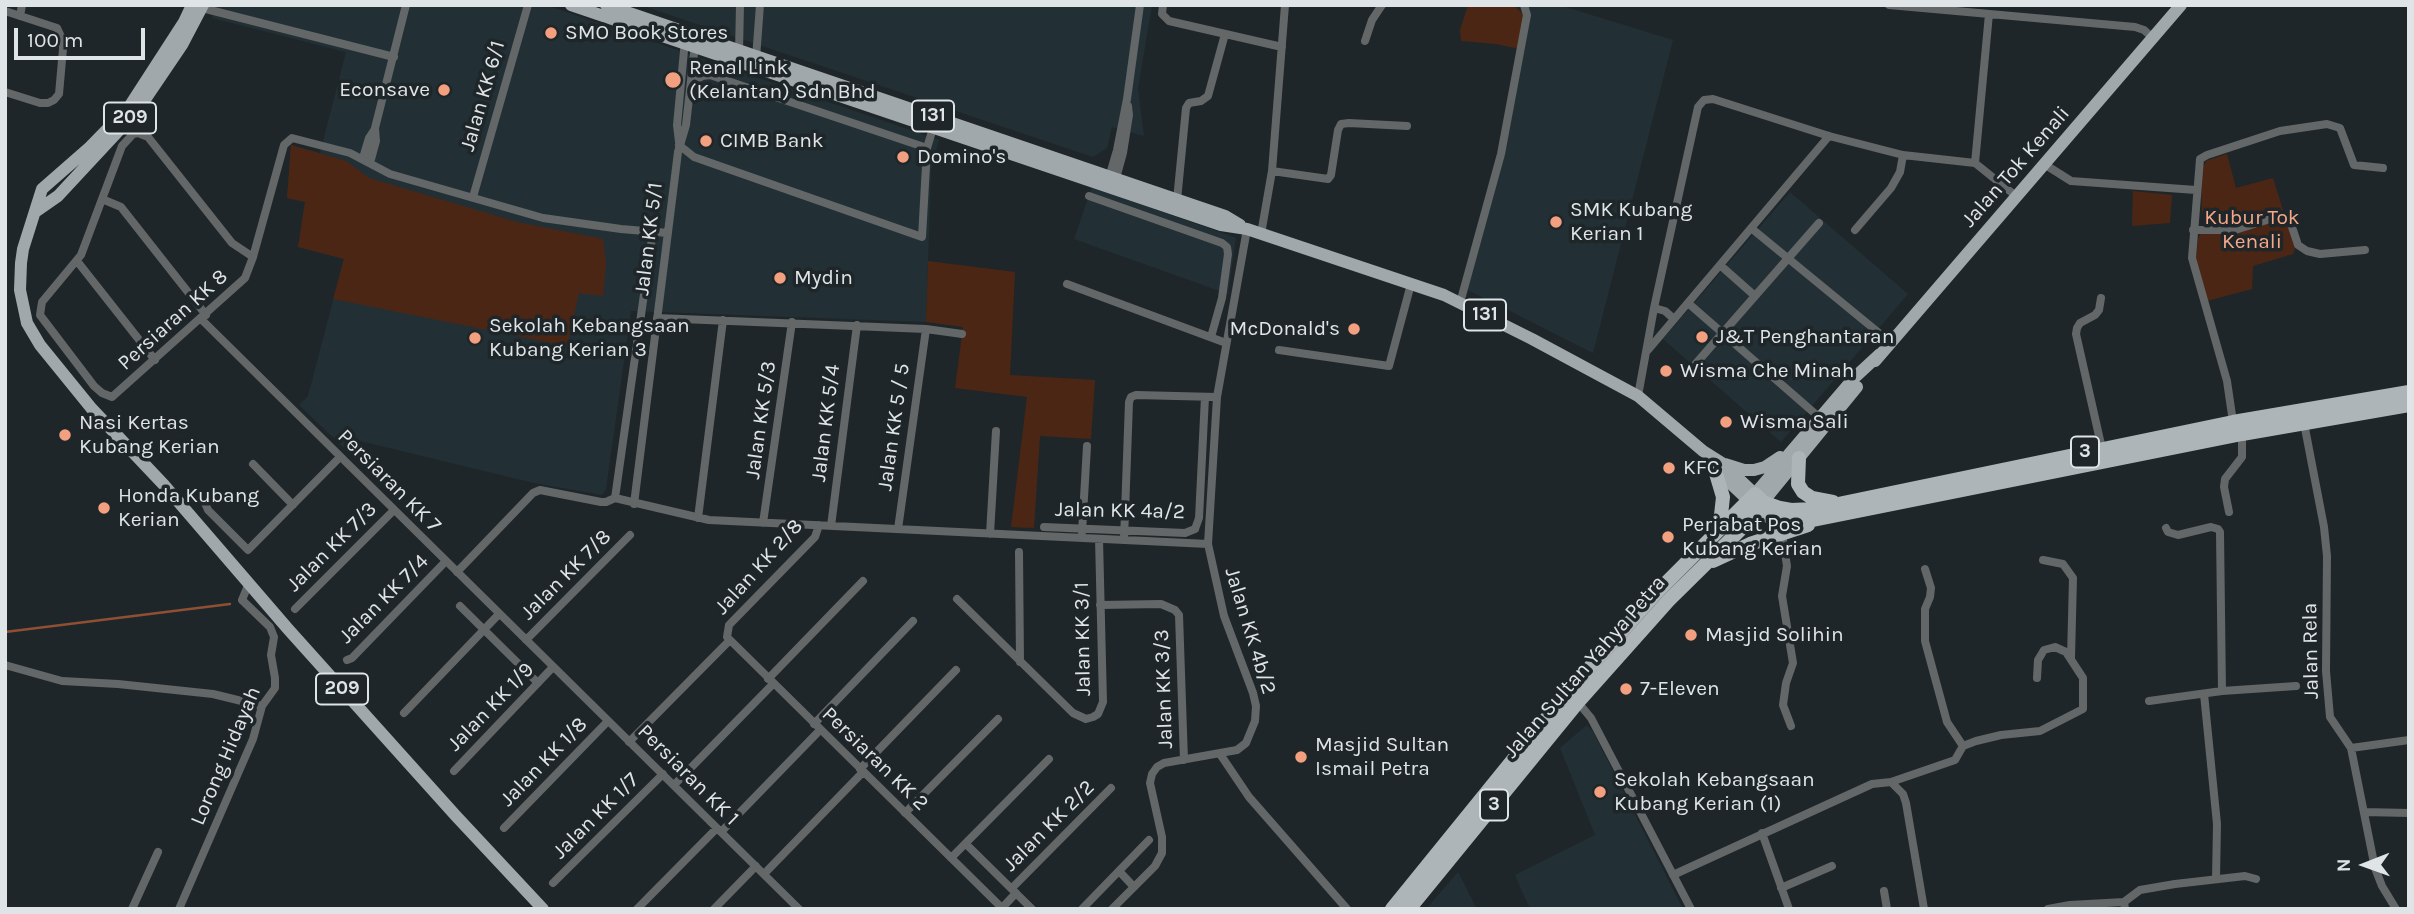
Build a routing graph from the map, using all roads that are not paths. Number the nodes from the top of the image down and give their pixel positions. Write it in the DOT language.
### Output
graph roads {
  1 [pos="22,5"];
  2 [pos="528,5"];
  3 [pos="571,5"];
  4 [pos="606,5"];
  5 [pos="740,5"];
  6 [pos="760,5"];
  7 [pos="1140,5"];
  8 [pos="1163,5"];
  9 [pos="1285,5"];
  10 [pos="1382,5"];
  11 [pos="1524,5"];
  12 [pos="1889,5"];
  13 [pos="2181,5"];
  14 [pos="199,6"];
  15 [pos="407,8"];
  16 [pos="620,8"];
  17 [pos="221,9"];
  18 [pos="5,11"];
  19 [pos="1989,14"];
  20 [pos="20,16"];
  21 [pos="1225,34"];
  22 [pos="2153,38"];
  23 [pos="690,40"];
  24 [pos="1364,41"];
  25 [pos="1282,47"];
  26 [pos="739,56"];
  27 [pos="394,58"];
  28 [pos="755,62"];
  29 [pos="691,84"];
  30 [pos="5,92"];
  31 [pos="1407,126"];
  32 [pos="933,128"];
  33 [pos="1829,136"];
  34 [pos="679,145"];
  35 [pos="927,148"];
  36 [pos="1903,155"];
  37 [pos="367,160"];
  38 [pos="1975,163"];
  39 [pos="2044,164"];
  40 [pos="2383,168"];
  41 [pos="1272,171"];
  42 [pos="1111,183"];
  43 [pos="2196,190"];
  44 [pos="1089,196"];
  45 [pos="2016,196"];
  46 [pos="473,197"];
  47 [pos="1136,197"];
  48 [pos="102,199"];
  49 [pos="1177,200"];
  50 [pos="1131,211"];
  51 [pos="1819,223"];
  52 [pos="1751,228"];
  53 [pos="1247,229"];
  54 [pos="1855,230"];
  55 [pos="2193,230"];
  56 [pos="652,233"];
  57 [pos="1261,234"];
  58 [pos="668,235"];
  59 [pos="2365,250"];
  60 [pos="253,257"];
  61 [pos="1788,258"];
  62 [pos="77,261"];
  63 [pos="1720,265"];
  64 [pos="1067,284"];
  65 [pos="1411,284"];
  66 [pos="644,292"];
  67 [pos="660,294"];
  68 [pos="1755,296"];
  69 [pos="2101,298"];
  70 [pos="1460,303"];
  71 [pos="1688,303"];
  72 [pos="1654,308"];
  73 [pos="203,317"];
  74 [pos="657,318"];
  75 [pos="1674,318"];
  76 [pos="723,320"];
  77 [pos="792,322"];
  78 [pos="857,325"];
  79 [pos="926,329"];
  80 [pos="1723,333"];
  81 [pos="962,334"];
  82 [pos="1211,337"];
  83 [pos="1890,342"];
  84 [pos="1226,343"];
  85 [pos="1279,350"];
  86 [pos="1646,352"];
  87 [pos="1880,354"];
  88 [pos="155,360"];
  89 [pos="1692,368"];
  90 [pos="2409,392"];
  91 [pos="1638,396"];
  92 [pos="1205,397"];
  93 [pos="1217,397"];
  94 [pos="2409,405"];
  95 [pos="1819,418"];
  96 [pos="2304,423"];
  97 [pos="2238,428"];
  98 [pos="996,431"];
  99 [pos="1801,439"];
  100 [pos="1087,446"];
  101 [pos="2102,449"];
  102 [pos="340,457"];
  103 [pos="1799,458"];
  104 [pos="253,464"];
  105 [pos="1718,466"];
  106 [pos="615,498"];
  107 [pos="1756,501"];
  108 [pos="205,503"];
  109 [pos="634,504"];
  110 [pos="293,505"];
  111 [pos="1838,509"];
  112 [pos="394,510"];
  113 [pos="2230,512"];
  114 [pos="698,518"];
  115 [pos="763,523"];
  116 [pos="819,526"];
  117 [pos="831,526"];
  118 [pos="1044,527"];
  119 [pos="1195,528"];
  120 [pos="2166,528"];
  121 [pos="898,529"];
  122 [pos="990,534"];
  123 [pos="1082,534"];
  124 [pos="1782,534"];
  125 [pos="631,535"];
  126 [pos="1124,536"];
  127 [pos="1099,539"];
  128 [pos="1208,541"];
  129 [pos="1704,545"];
  130 [pos="1019,552"];
  131 [pos="2043,560"];
  132 [pos="446,561"];
  133 [pos="1705,565"];
  134 [pos="1925,569"];
  135 [pos="457,572"];
  136 [pos="863,581"];
  137 [pos="249,583"];
  138 [pos="957,599"];
  139 [pos="460,606"];
  140 [pos="1100,606"];
  141 [pos="295,609"];
  142 [pos="499,614"];
  143 [pos="913,621"];
  144 [pos="484,630"];
  145 [pos="728,637"];
  146 [pos="526,640"];
  147 [pos="2071,657"];
  148 [pos="347,660"];
  149 [pos="1020,662"];
  150 [pos="5,666"];
  151 [pos="553,667"];
  152 [pos="956,670"];
  153 [pos="2037,678"];
  154 [pos="771,682"];
  155 [pos="538,683"];
  156 [pos="2297,687"];
  157 [pos="2222,691"];
  158 [pos="2204,694"];
  159 [pos="1573,697"];
  160 [pos="2149,701"];
  161 [pos="262,706"];
  162 [pos="404,713"];
  163 [pos="998,719"];
  164 [pos="608,721"];
  165 [pos="1791,726"];
  166 [pos="817,727"];
  167 [pos="2409,740"];
  168 [pos="629,742"];
  169 [pos="1963,746"];
  170 [pos="2351,748"];
  171 [pos="1220,754"];
  172 [pos="1049,760"];
  173 [pos="1184,760"];
  174 [pos="861,770"];
  175 [pos="454,771"];
  176 [pos="663,774"];
  177 [pos="1891,782"];
  178 [pos="674,785"];
  179 [pos="1111,788"];
  180 [pos="2364,812"];
  181 [pos="905,813"];
  182 [pos="2409,813"];
  183 [pos="504,828"];
  184 [pos="719,830"];
  185 [pos="1762,833"];
  186 [pos="1149,840"];
  187 [pos="966,844"];
  188 [pos="158,852"];
  189 [pos="951,859"];
  190 [pos="756,866"];
  191 [pos="1832,866"];
  192 [pos="1119,871"];
  193 [pos="764,874"];
  194 [pos="1673,876"];
  195 [pos="2216,879"];
  196 [pos="2256,879"];
  197 [pos="553,883"];
  198 [pos="1134,887"];
  199 [pos="1781,888"];
  200 [pos="525,889"];
  201 [pos="1014,891"];
  202 [pos="1884,891"];
  203 [pos="2125,905"];
  204 [pos="132,909"];
  205 [pos="179,909"];
  206 [pos="527,909"];
  207 [pos="543,909"];
  208 [pos="637,909"];
  209 [pos="714,909"];
  210 [pos="799,909"];
  211 [pos="1002,909"];
  212 [pos="1032,909"];
  213 [pos="1082,909"];
  214 [pos="1112,909"];
  215 [pos="1346,909"];
  216 [pos="1392,909"];
  217 [pos="1409,909"];
  218 [pos="1691,909"];
  219 [pos="1789,909"];
  220 [pos="1886,909"];
  221 [pos="1924,909"];
  222 [pos="2048,909"];
  223 [pos="2396,909"];
  1 -- 20 [label="street"];
  2 -- 46 [label="street, Jalan KK 6/1"];
  3 -- 23 [label="main road, 131"];
  4 -- 16 [label="main road, 131"];
  5 -- 26 [label="street"];
  6 -- 28 [label="street"];
  7 -- 42 [label="street"];
  8 -- 21 [label="street"];
  9 -- 25 [label="street"];
  10 -- 24 [label="street"];
  11 -- 70 [label="street"];
  12 -- 19 [label="street"];
  13 -- 22 [label="main road, Jalan Tok Kenali"];
  14 -- 17 [label="street"];
  14 -- 137 [label="main road, 209"];
  15 -- 27 [label="street"];
  16 -- 23 [label="main road, 131"];
  17 -- 27 [label="street"];
  18 -- 20 [label="street"];
  19 -- 22 [label="street"];
  19 -- 38 [label="street"];
  20 -- 30 [label="street"];
  21 -- 25 [label="street"];
  21 -- 49 [label="street"];
  22 -- 39 [label="main road, Jalan Tok Kenali"];
  23 -- 26 [label="main road, 131"];
  23 -- 29 [label="street, Jalan KK 5/1"];
  23 -- 34 [label="street, Jalan KK 5/1"];
  25 -- 41 [label="street"];
  26 -- 28 [label="main road, 131"];
  27 -- 37 [label="street"];
  28 -- 32 [label="main road, 131"];
  28 -- 42 [label="main road, 131"];
  29 -- 34 [label="street, Jalan KK 5/1"];
  29 -- 35 [label="street"];
  31 -- 41 [label="street"];
  32 -- 35 [label="street"];
  32 -- 42 [label="main road, 131"];
  33 -- 36 [label="street"];
  33 -- 52 [label="street"];
  33 -- 72 [label="street"];
  34 -- 35 [label="street"];
  34 -- 58 [label="street, Jalan KK 5/1"];
  36 -- 38 [label="street"];
  36 -- 54 [label="street"];
  37 -- 46 [label="street"];
  37 -- 60 [label="street, Persiaran KK 8"];
  38 -- 45 [label="street"];
  39 -- 43 [label="street"];
  39 -- 45 [label="main road, Jalan Tok Kenali"];
  40 -- 43 [label="street"];
  41 -- 57 [label="street"];
  42 -- 47 [label="main road, 131"];
  42 -- 49 [label="main road, 131"];
  43 -- 55 [label="street"];
  44 -- 50 [label="street"];
  45 -- 83 [label="main road, Jalan Tok Kenali"];
  46 -- 56 [label="street"];
  47 -- 50 [label="street"];
  47 -- 53 [label="main road, 131"];
  48 -- 60 [label="street"];
  48 -- 62 [label="street"];
  48 -- 73 [label="street, Persiaran KK 7"];
  49 -- 53 [label="main road, 131"];
  50 -- 82 [label="street"];
  51 -- 61 [label="street"];
  52 -- 61 [label="street"];
  52 -- 63 [label="street"];
  53 -- 57 [label="main road, 131"];
  53 -- 84 [label="street, Jalan KK 4b/2"];
  55 -- 59 [label="street"];
  55 -- 97 [label="street"];
  56 -- 58 [label="street"];
  56 -- 66 [label="street"];
  57 -- 65 [label="main road, 131"];
  58 -- 67 [label="street, Jalan KK 5/1"];
  60 -- 73 [label="street, Persiaran KK 8"];
  61 -- 68 [label="street"];
  61 -- 83 [label="street"];
  62 -- 88 [label="street"];
  62 -- 88 [label="street, Persiaran KK 8"];
  63 -- 68 [label="street"];
  63 -- 71 [label="street"];
  64 -- 82 [label="street"];
  65 -- 70 [label="main road, 131"];
  65 -- 85 [label="street"];
  66 -- 67 [label="street"];
  66 -- 106 [label="street"];
  67 -- 74 [label="street, Jalan KK 5/1"];
  68 -- 80 [label="street"];
  69 -- 101 [label="street"];
  70 -- 91 [label="main road, 131"];
  71 -- 75 [label="street"];
  71 -- 80 [label="street"];
  72 -- 75 [label="street"];
  72 -- 86 [label="street"];
  73 -- 88 [label="street, Persiaran KK 8"];
  73 -- 102 [label="street, Persiaran KK 7"];
  74 -- 76 [label="street"];
  74 -- 109 [label="street, Jalan KK 5/1"];
  75 -- 86 [label="street"];
  76 -- 77 [label="street"];
  76 -- 114 [label="street"];
  77 -- 78 [label="street"];
  77 -- 115 [label="street, Jalan KK 5/3"];
  78 -- 79 [label="street"];
  78 -- 117 [label="street, Jalan KK 5/4"];
  79 -- 81 [label="street"];
  79 -- 121 [label="street, Jalan KK 5 / 5"];
  80 -- 89 [label="street"];
  80 -- 95 [label="street"];
  82 -- 84 [label="street"];
  83 -- 87 [label="main road, Jalan Tok Kenali"];
  84 -- 93 [label="street, Jalan KK 4b/2"];
  86 -- 91 [label="street"];
  87 -- 95 [label="main road, Jalan Tok Kenali"];
  87 -- 103 [label="main road, Jalan Tok Kenali"];
  90 -- 97 [label="highway, 3"];
  91 -- 105 [label="main road, 131"];
  92 -- 93 [label="street"];
  92 -- 119 [label="street, Jalan KK 4a/2"];
  92 -- 126 [label="street"];
  93 -- 128 [label="street, Jalan KK 4b/2"];
  94 -- 96 [label="highway, 3"];
  95 -- 99 [label="main road, Jalan Tok Kenali"];
  96 -- 97 [label="highway, 3"];
  96 -- 170 [label="street, Jalan Rela"];
  97 -- 101 [label="highway, 3"];
  97 -- 111 [label="highway, 3"];
  97 -- 113 [label="street"];
  98 -- 122 [label="street"];
  99 -- 105 [label="main road"];
  99 -- 107 [label="main road, Jalan Tok Kenali"];
  100 -- 123 [label="street"];
  101 -- 111 [label="highway, 3"];
  102 -- 110 [label="street"];
  102 -- 112 [label="street, Persiaran KK 7"];
  103 -- 107 [label="main road, Jalan Sultan Yahya Petra"];
  103 -- 111 [label="highway"];
  104 -- 110 [label="street"];
  105 -- 107 [label="main road, 131"];
  105 -- 129 [label="highway"];
  106 -- 109 [label="street"];
  106 -- 135 [label="street"];
  107 -- 111 [label="highway, 3"];
  107 -- 129 [label="highway, Jalan Sultan Yahya Petra / 3"];
  107 -- 133 [label="highway, Jalan Sultan Yahya Petra / 3"];
  108 -- 110 [label="street"];
  109 -- 114 [label="street"];
  111 -- 124 [label="highway"];
  112 -- 132 [label="street, Persiaran KK 7"];
  112 -- 141 [label="street, Jalan KK 7/3"];
  114 -- 115 [label="street"];
  115 -- 116 [label="street"];
  116 -- 117 [label="street"];
  116 -- 145 [label="street, Jalan KK 2/8"];
  117 -- 121 [label="street"];
  118 -- 123 [label="street, Jalan KK 4a/2"];
  119 -- 126 [label="street, Jalan KK 4a/2"];
  119 -- 128 [label="street"];
  120 -- 157 [label="street"];
  121 -- 122 [label="street"];
  122 -- 123 [label="street"];
  123 -- 126 [label="street, Jalan KK 4a/2"];
  123 -- 127 [label="street"];
  124 -- 133 [label="highway"];
  124 -- 165 [label="street"];
  125 -- 146 [label="street, Jalan KK 7/8"];
  126 -- 127 [label="street"];
  126 -- 128 [label="street"];
  127 -- 140 [label="street, Jalan KK 3/1"];
  128 -- 171 [label="street, Jalan KK 4b/2"];
  129 -- 159 [label="highway, Jalan Sultan Yahya Petra / 3"];
  130 -- 149 [label="street"];
  131 -- 147 [label="street"];
  132 -- 135 [label="street, Persiaran KK 7"];
  132 -- 148 [label="street, Jalan KK 7/4"];
  133 -- 159 [label="highway, Jalan Sultan Yahya Petra / 3"];
  134 -- 169 [label="street"];
  135 -- 142 [label="street, Persiaran KK 7"];
  136 -- 154 [label="street"];
  137 -- 161 [label="street, Lorong Hidayah"];
  137 -- 200 [label="main road, 209"];
  138 -- 149 [label="street, Jalan KK 3/1"];
  139 -- 144 [label="street"];
  140 -- 149 [label="street, Jalan KK 3/1"];
  140 -- 173 [label="street, Jalan KK 3/3"];
  142 -- 144 [label="street"];
  142 -- 146 [label="street, Persiaran KK 7"];
  143 -- 166 [label="street"];
  144 -- 155 [label="street"];
  144 -- 162 [label="street"];
  145 -- 154 [label="street, Persiaran KK 2"];
  145 -- 168 [label="street, Jalan KK 2/8"];
  146 -- 151 [label="street, Persiaran KK 7"];
  147 -- 153 [label="street"];
  147 -- 169 [label="street"];
  150 -- 161 [label="street"];
  151 -- 155 [label="street, Jalan KK 1/9"];
  151 -- 164 [label="street, Persiaran KK 1"];
  152 -- 174 [label="street"];
  154 -- 166 [label="street, Persiaran KK 2"];
  154 -- 178 [label="street"];
  155 -- 175 [label="street, Jalan KK 1/9"];
  156 -- 157 [label="street"];
  157 -- 158 [label="street"];
  158 -- 160 [label="street"];
  158 -- 195 [label="street"];
  159 -- 194 [label="street"];
  159 -- 216 [label="highway, Jalan Sultan Yahya Petra / 3"];
  159 -- 217 [label="highway, Jalan Sultan Yahya Petra / 3"];
  161 -- 205 [label="street, Lorong Hidayah"];
  163 -- 181 [label="street"];
  164 -- 168 [label="street, Persiaran KK 1"];
  164 -- 183 [label="street, Jalan KK 1/8"];
  166 -- 174 [label="street, Persiaran KK 2"];
  166 -- 184 [label="street"];
  167 -- 170 [label="street"];
  168 -- 176 [label="street, Persiaran KK 1"];
  169 -- 177 [label="street"];
  170 -- 180 [label="street, Jalan Rela"];
  171 -- 173 [label="street, Jalan KK 4b/2"];
  171 -- 215 [label="street"];
  172 -- 187 [label="street"];
  173 -- 198 [label="street, Jalan KK 4b/2"];
  174 -- 181 [label="street, Persiaran KK 2"];
  174 -- 193 [label="street"];
  176 -- 178 [label="street, Persiaran KK 1"];
  176 -- 197 [label="street, Jalan KK 1/7"];
  177 -- 185 [label="street"];
  177 -- 221 [label="street"];
  178 -- 184 [label="street, Persiaran KK 1"];
  179 -- 201 [label="street, Jalan KK 2/2"];
  180 -- 182 [label="street"];
  180 -- 223 [label="street, Jalan Rela"];
  181 -- 189 [label="street, Persiaran KK 2"];
  184 -- 190 [label="street, Persiaran KK 1"];
  184 -- 208 [label="street"];
  185 -- 194 [label="street"];
  185 -- 199 [label="street"];
  186 -- 192 [label="street"];
  187 -- 189 [label="street"];
  187 -- 201 [label="street"];
  188 -- 204 [label="street"];
  189 -- 211 [label="street, Persiaran KK 2"];
  190 -- 193 [label="street, Persiaran KK 1"];
  190 -- 209 [label="street"];
  191 -- 199 [label="street"];
  192 -- 198 [label="street"];
  192 -- 213 [label="street"];
  193 -- 210 [label="street, Persiaran KK 1"];
  194 -- 218 [label="street"];
  195 -- 196 [label="street"];
  195 -- 203 [label="street"];
  198 -- 214 [label="street, Jalan KK 4b/2"];
  199 -- 219 [label="street"];
  200 -- 206 [label="main road"];
  200 -- 207 [label="main road, 209"];
  201 -- 211 [label="street, Jalan KK 2/2"];
  201 -- 212 [label="street"];
  202 -- 220 [label="street"];
  203 -- 222 [label="street"];
}
